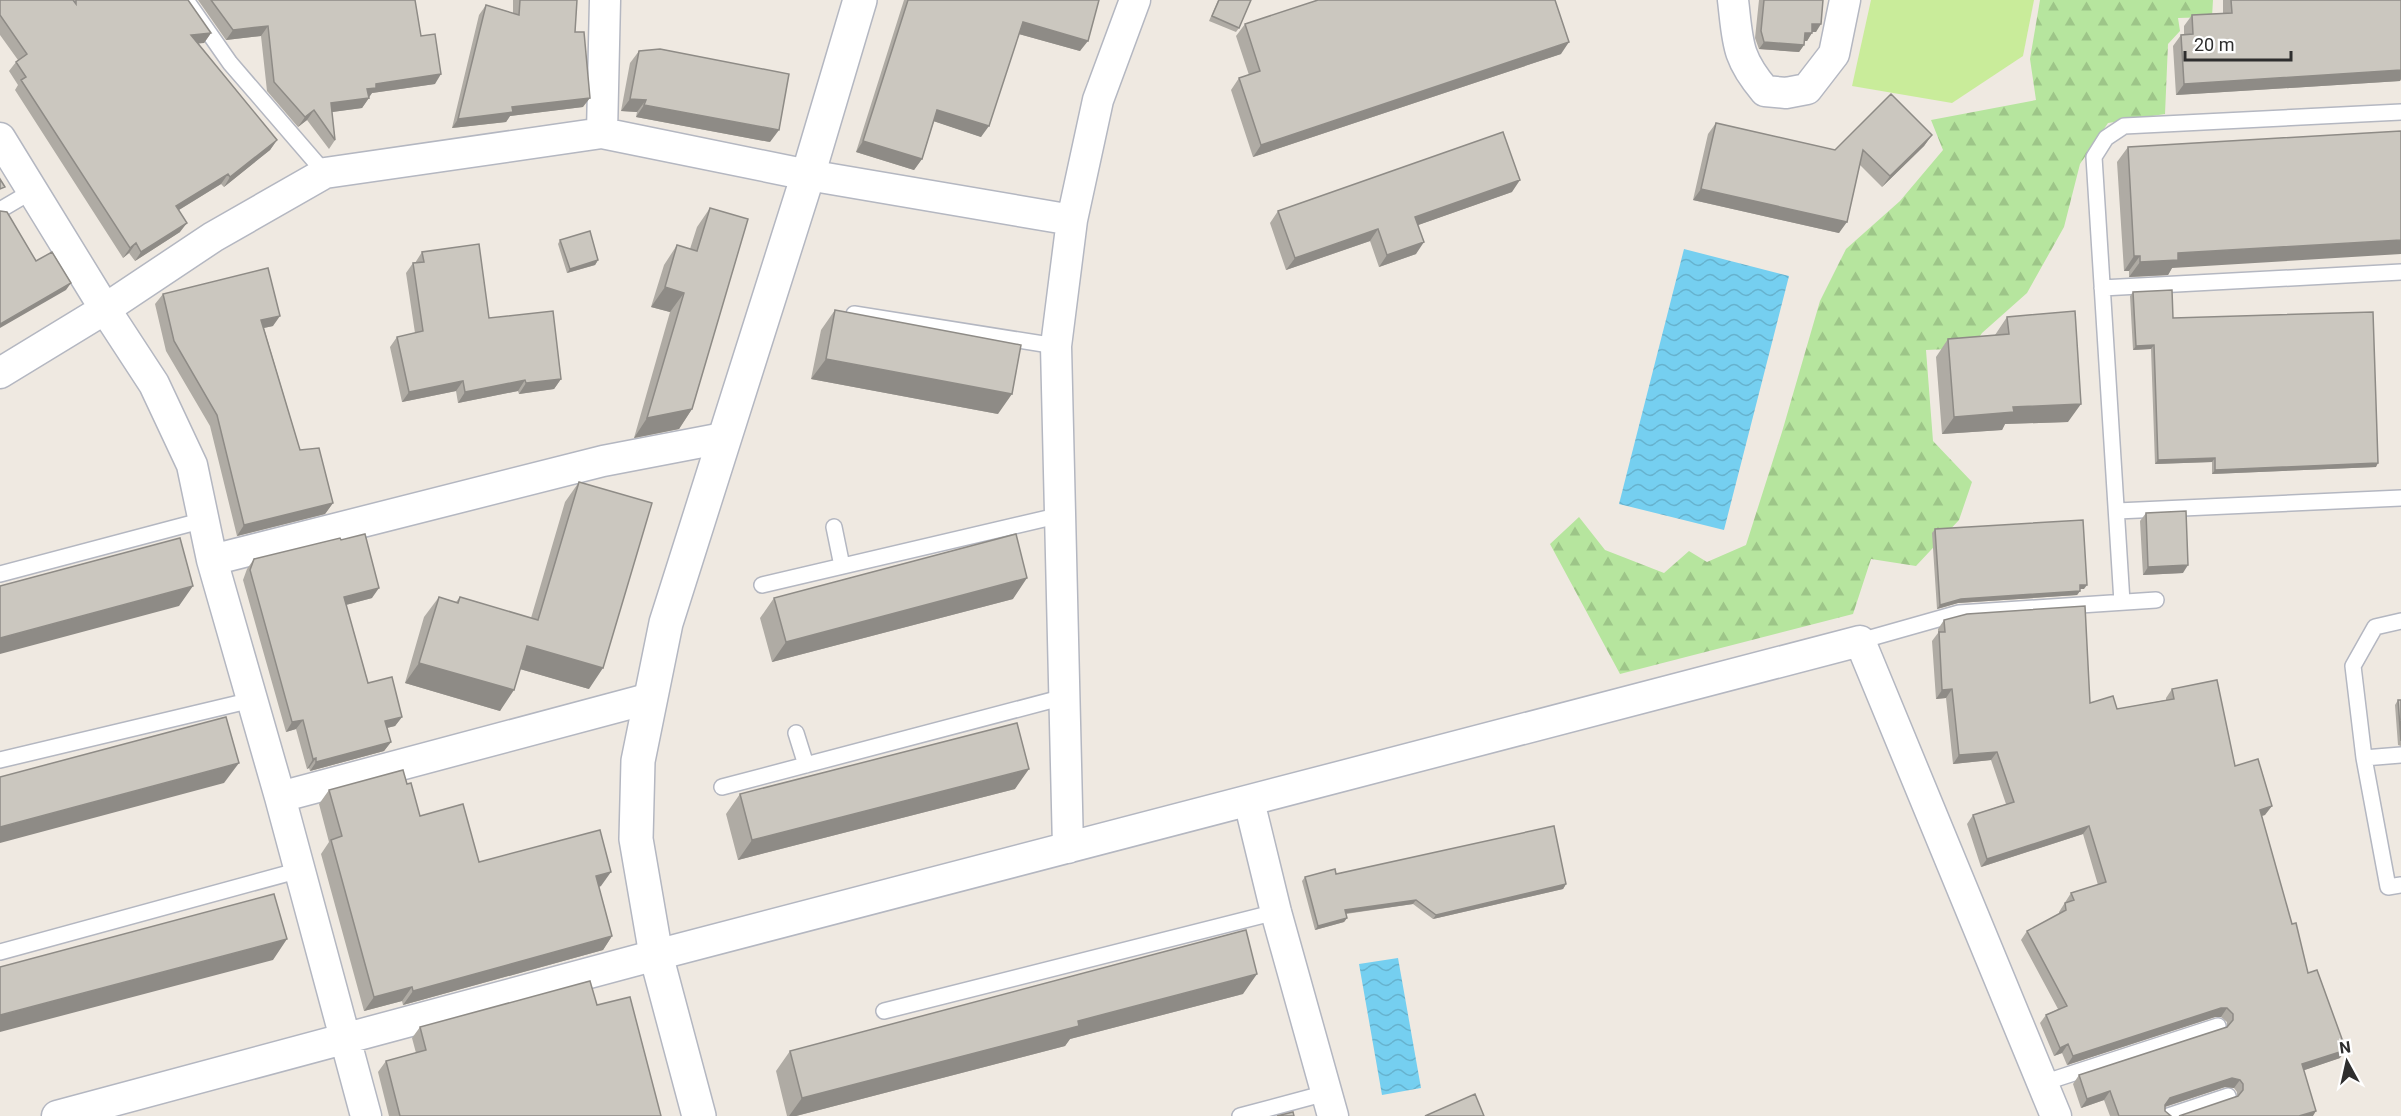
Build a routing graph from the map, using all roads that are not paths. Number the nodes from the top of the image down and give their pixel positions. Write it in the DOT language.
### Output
graph roads {
  1 [pos="186,0"];
  2 [pos="605,0"];
  3 [pos="860,0"];
  4 [pos="1135,0"];
  5 [pos="1733,0"];
  6 [pos="1845,0"];
  7 [pos="2401,112"];
  8 [pos="602,133"];
  9 [pos="0,138"];
  10 [pos="325,173"];
  11 [pos="808,175"];
  12 [pos="34,190"];
  13 [pos="0,210"];
  14 [pos="1072,220"];
  15 [pos="2401,272"];
  16 [pos="2102,288"];
  17 [pos="105,309"];
  18 [pos="846,313"];
  19 [pos="1056,346"];
  20 [pos="0,373"];
  21 [pos="723,438"];
  22 [pos="2401,498"];
  23 [pos="2117,511"];
  24 [pos="1061,515"];
  25 [pos="204,520"];
  26 [pos="834,527"];
  27 [pos="212,560"];
  28 [pos="842,566"];
  29 [pos="0,574"];
  30 [pos="762,585"];
  31 [pos="2156,600"];
  32 [pos="2122,602"];
  33 [pos="2401,621"];
  34 [pos="1860,641"];
  35 [pos="1065,697"];
  36 [pos="651,698"];
  37 [pos="252,700"];
  38 [pos="796,733"];
  39 [pos="2401,755"];
  40 [pos="2364,758"];
  41 [pos="0,760"];
  42 [pos="806,765"];
  43 [pos="722,787"];
  44 [pos="280,797"];
  45 [pos="1249,801"];
  46 [pos="1068,848"];
  47 [pos="300,870"];
  48 [pos="2401,885"];
  49 [pos="1276,912"];
  50 [pos="0,952"];
  51 [pos="656,955"];
  52 [pos="884,1011"];
  53 [pos="2218,1026"];
  54 [pos="345,1040"];
  55 [pos="2043,1083"];
  56 [pos="2228,1096"];
  57 [pos="1330,1104"];
  58 [pos="57,1116"];
  59 [pos="366,1116"];
  60 [pos="699,1116"];
  61 [pos="1240,1116"];
  62 [pos="2056,1116"];
  63 [pos="2168,1116"];
  1 -- 10 [label="lane"];
  2 -- 8 [label="street"];
  3 -- 11 [label="street"];
  4 -- 14 [label="street"];
  5 -- 6 [label="street"];
  7 -- 16 [label="lane"];
  8 -- 10 [label="street"];
  8 -- 11 [label="street"];
  9 -- 12 [label="street"];
  10 -- 17 [label="street"];
  11 -- 14 [label="street"];
  11 -- 21 [label="street"];
  12 -- 13 [label="lane"];
  12 -- 17 [label="street"];
  14 -- 19 [label="street"];
  15 -- 16 [label="lane"];
  16 -- 23 [label="lane"];
  17 -- 20 [label="street"];
  17 -- 25 [label="street"];
  18 -- 19 [label="lane"];
  19 -- 24 [label="street"];
  21 -- 27 [label="street"];
  21 -- 36 [label="street"];
  22 -- 23 [label="lane"];
  23 -- 32 [label="lane"];
  24 -- 28 [label="lane"];
  24 -- 35 [label="street"];
  25 -- 27 [label="street"];
  25 -- 29 [label="lane"];
  26 -- 28 [label="lane"];
  27 -- 37 [label="street"];
  28 -- 30 [label="lane"];
  31 -- 32 [label="lane"];
  32 -- 34 [label="lane"];
  33 -- 40 [label="lane"];
  34 -- 45 [label="street"];
  34 -- 55 [label="street"];
  35 -- 42 [label="lane"];
  35 -- 46 [label="street"];
  36 -- 44 [label="street"];
  36 -- 51 [label="street"];
  37 -- 41 [label="lane"];
  37 -- 44 [label="street"];
  38 -- 42 [label="lane"];
  39 -- 40 [label="lane"];
  40 -- 48 [label="lane"];
  42 -- 43 [label="lane"];
  44 -- 47 [label="street"];
  45 -- 46 [label="street"];
  45 -- 49 [label="street"];
  46 -- 51 [label="street"];
  47 -- 50 [label="lane"];
  47 -- 54 [label="street"];
  49 -- 52 [label="lane"];
  49 -- 57 [label="street"];
  51 -- 54 [label="street"];
  51 -- 60 [label="street"];
  53 -- 55 [label="lane"];
  54 -- 58 [label="street"];
  54 -- 59 [label="street"];
  55 -- 62 [label="street"];
  56 -- 63 [label="lane"];
  57 -- 61 [label="lane"];
}
